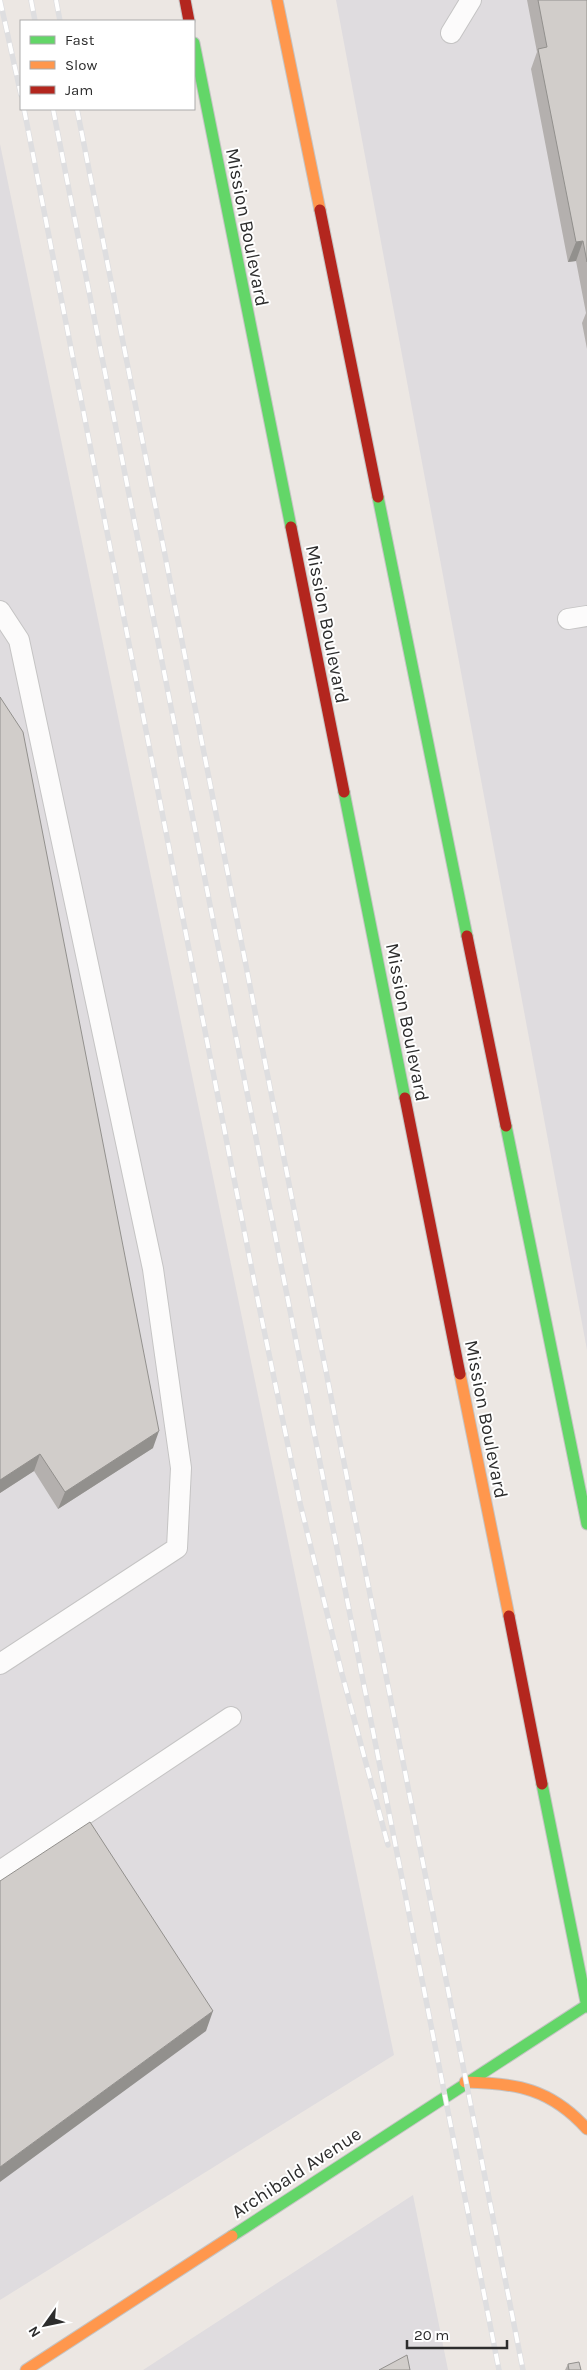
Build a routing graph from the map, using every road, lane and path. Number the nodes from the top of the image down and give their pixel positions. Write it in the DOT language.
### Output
graph roads {
  1 [pos="185,0"];
  2 [pos="278,0"];
  3 [pos="471,0"];
  4 [pos="189,20"];
  5 [pos="451,33"];
  6 [pos="195,48"];
  7 [pos="0,611"];
  8 [pos="587,1524"];
  9 [pos="0,1664"];
  10 [pos="230,1718"];
  11 [pos="0,1871"];
  12 [pos="587,2006"];
  13 [pos="465,2082"];
  14 [pos="587,2129"];
  15 [pos="26,2370"];
  1 -- 4 [label="main road"];
  2 -- 8 [label="main road"];
  3 -- 5 [label="lane"];
  6 -- 12 [label="main road, Mission Boulevard"];
  7 -- 9 [label="lane"];
  10 -- 11 [label="lane"];
  12 -- 13 [label="main road, Archibald Avenue"];
  13 -- 14 [label="main road"];
  13 -- 15 [label="main road, Archibald Avenue"];
}
